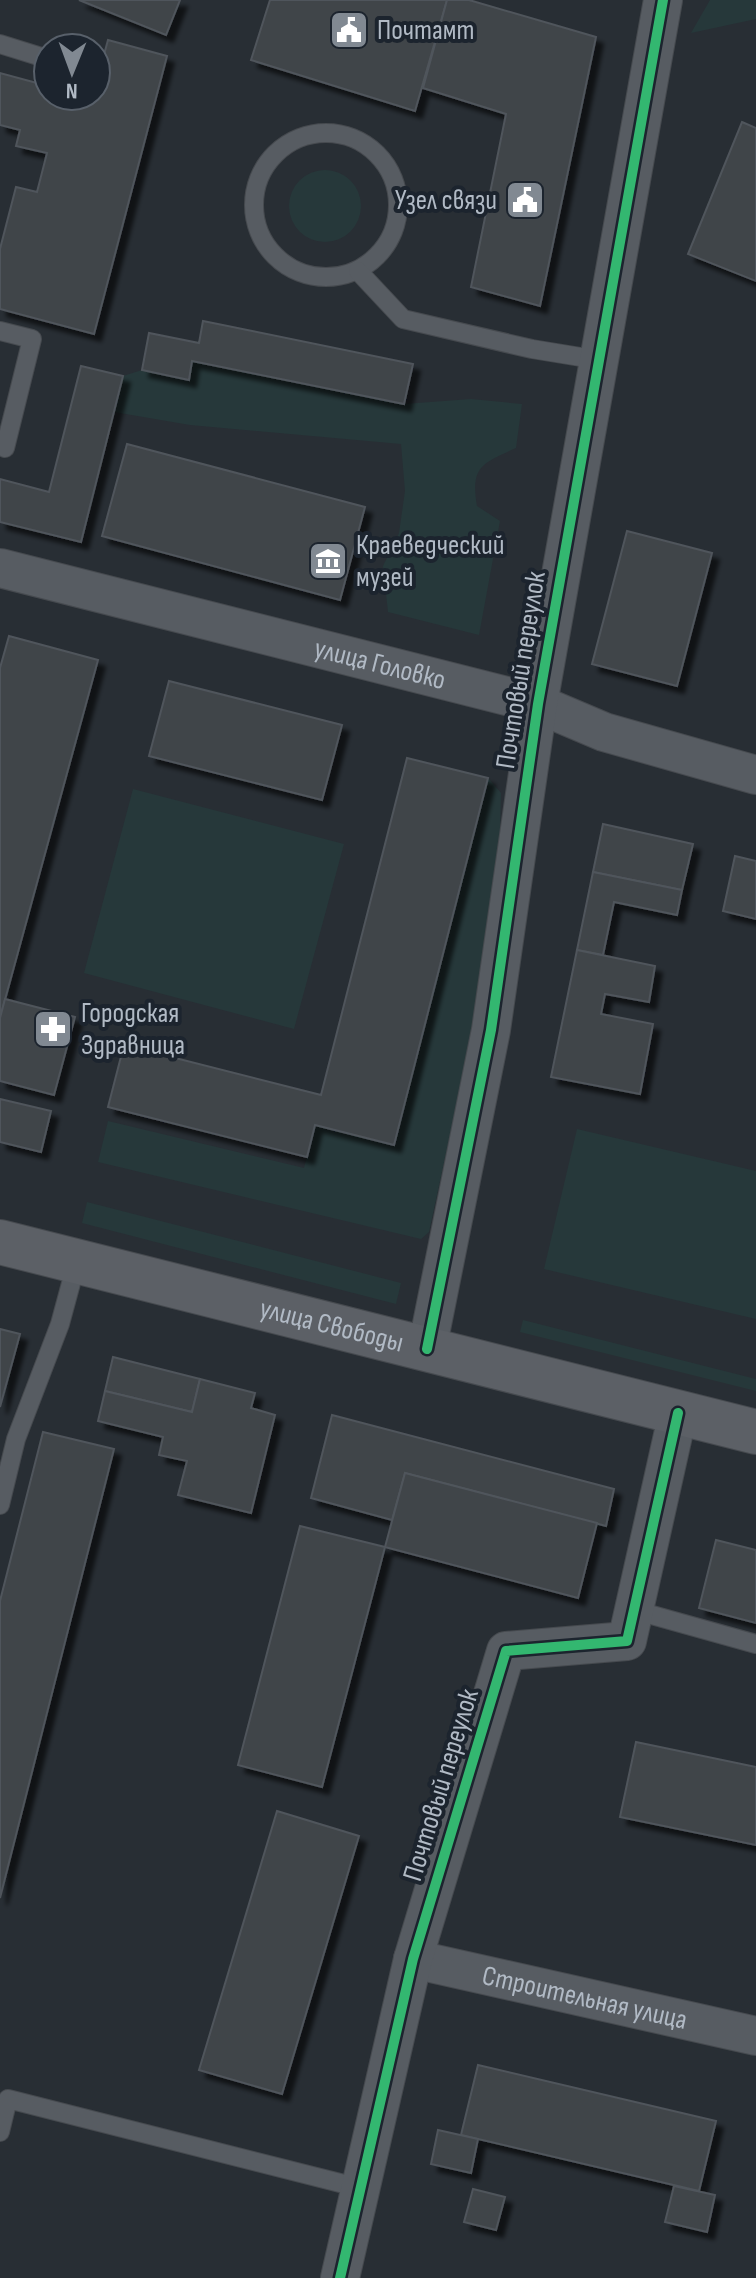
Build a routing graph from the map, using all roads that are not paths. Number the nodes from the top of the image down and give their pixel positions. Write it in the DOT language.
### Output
graph roads {
  1 [pos="663,0"];
  2 [pos="0,44"];
  3 [pos="32,54"];
  4 [pos="358,271"];
  5 [pos="0,331"];
  6 [pos="599,360"];
  7 [pos="5,448"];
  8 [pos="0,568"];
  9 [pos="538,704"];
  10 [pos="756,775"];
  11 [pos="0,1242"];
  12 [pos="77,1261"];
  13 [pos="427,1349"];
  14 [pos="678,1413"];
  15 [pos="756,1432"];
  16 [pos="0,1505"];
  17 [pos="634,1610"];
  18 [pos="756,1644"];
  19 [pos="413,1959"];
  20 [pos="756,2036"];
  21 [pos="0,2132"];
  22 [pos="360,2188"];
  23 [pos="340,2278"];
  1 -- 6 [label="street, Почтовый переулок"];
  2 -- 3 [label="lane"];
  4 -- 4 [label="lane"];
  4 -- 6 [label="lane"];
  5 -- 7 [label="lane"];
  6 -- 9 [label="street, Почтовый переулок"];
  8 -- 9 [label="street, улица Головко"];
  9 -- 10 [label="street, улица Головко"];
  9 -- 13 [label="street, Почтовый переулок"];
  11 -- 12 [label="main road, улица Свободы"];
  12 -- 13 [label="main road, улица Свободы"];
  12 -- 16 [label="lane"];
  13 -- 14 [label="main road, улица Свободы"];
  14 -- 15 [label="main road, улица Свободы"];
  14 -- 17 [label="street, Почтовый переулок"];
  17 -- 18 [label="lane"];
  17 -- 19 [label="street, Почтовый переулок"];
  19 -- 20 [label="street, Строительная улица"];
  19 -- 22 [label="street, Почтовый переулок"];
  21 -- 22 [label="lane"];
  22 -- 23 [label="street, Почтовый переулок"];
}
